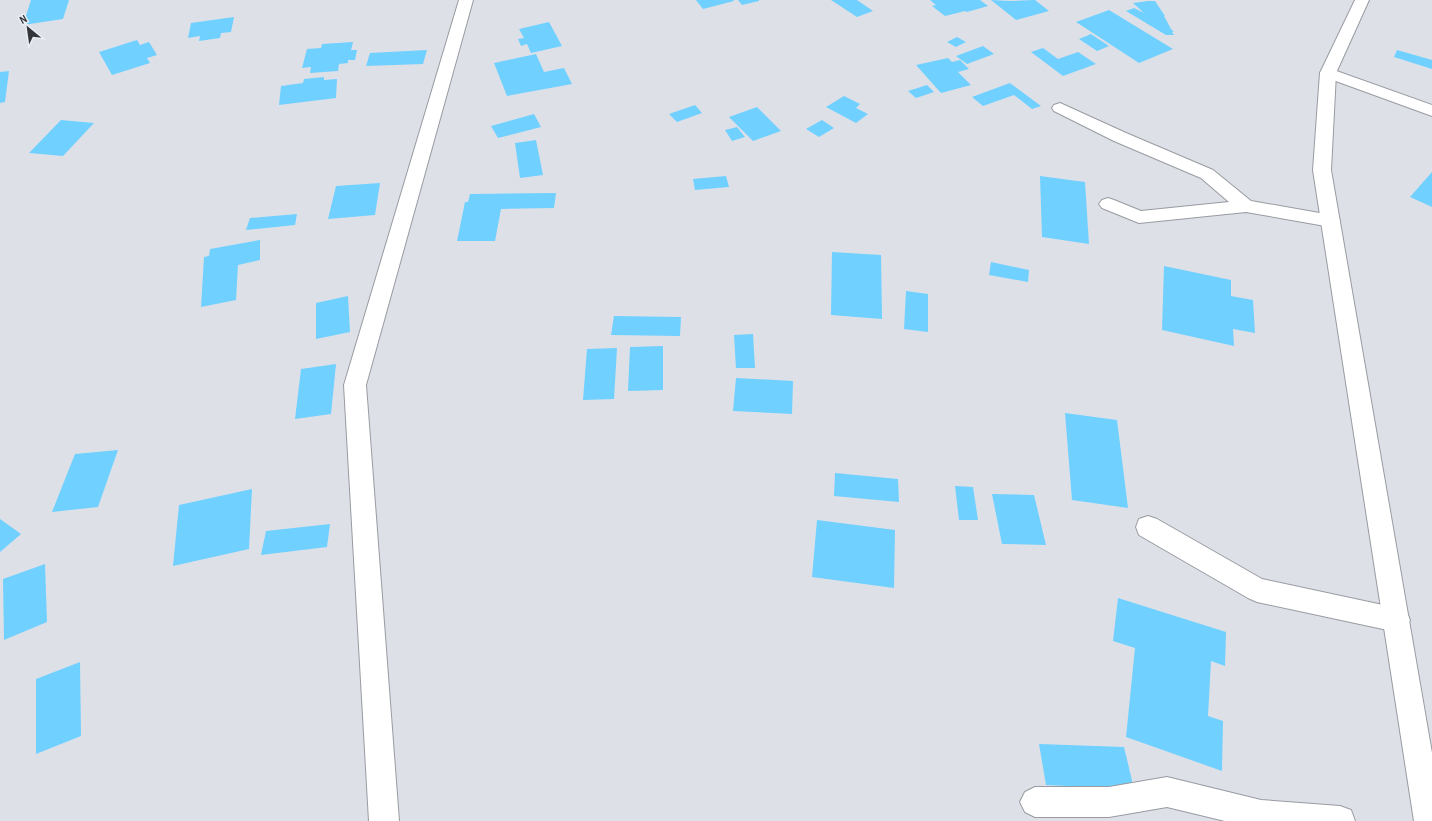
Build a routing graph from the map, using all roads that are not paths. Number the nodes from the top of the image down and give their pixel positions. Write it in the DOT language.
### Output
graph roads {
  1 [pos="466,0"];
  2 [pos="1362,0"];
  3 [pos="1328,73"];
  4 [pos="1060,108"];
  5 [pos="1432,111"];
  6 [pos="1108,204"];
  7 [pos="1246,206"];
  8 [pos="1331,221"];
  9 [pos="1148,527"];
  10 [pos="1397,620"];
  11 [pos="1035,802"];
  12 [pos="384,821"];
  13 [pos="1340,821"];
  14 [pos="1429,821"];
  1 -- 12 [label="street"];
  2 -- 3 [label="street"];
  3 -- 5 [label="street"];
  3 -- 8 [label="street"];
  4 -- 7 [label="street"];
  6 -- 7 [label="street"];
  7 -- 8 [label="street"];
  8 -- 10 [label="street"];
  9 -- 10 [label="street"];
  10 -- 14 [label="street"];
  11 -- 13 [label="street"];
}
